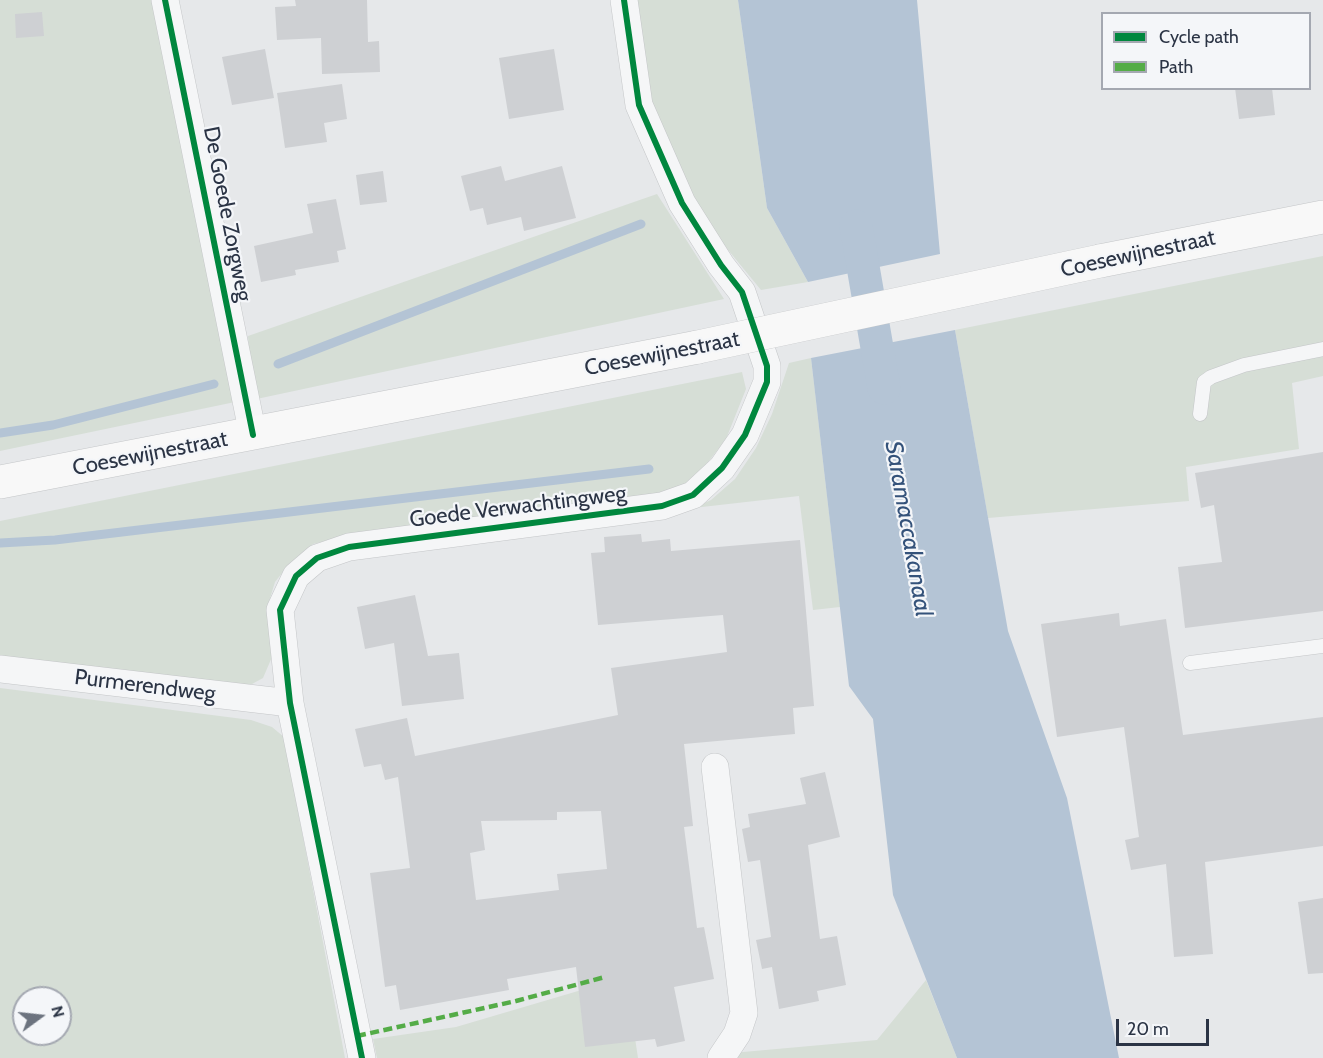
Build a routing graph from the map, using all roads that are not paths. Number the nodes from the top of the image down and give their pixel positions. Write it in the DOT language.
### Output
graph roads {
  1 [pos="165,0"];
  2 [pos="624,0"];
  3 [pos="1323,217"];
  4 [pos="1323,349"];
  5 [pos="1200,414"];
  6 [pos="253,435"];
  7 [pos="0,483"];
  8 [pos="1323,646"];
  9 [pos="1190,663"];
  10 [pos="0,669"];
  11 [pos="290,703"];
  12 [pos="715,767"];
  13 [pos="362,1058"];
  14 [pos="721,1058"];
  1 -- 6 [label="street, De Goede Zorgweg"];
  2 -- 11 [label="street, Goede Verwachtingweg"];
  3 -- 6 [label="main road, Coesewijnestraat, bridge"];
  4 -- 5 [label="lane"];
  6 -- 7 [label="main road, Coesewijnestraat"];
  8 -- 9 [label="lane"];
  10 -- 11 [label="street, Purmerendweg"];
  11 -- 13 [label="street, Goede Verwachtingweg"];
  12 -- 14 [label="street"];
}
